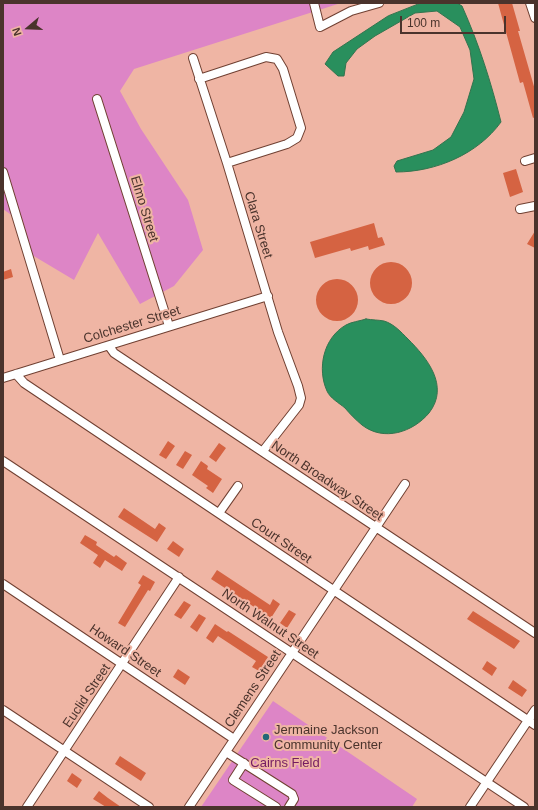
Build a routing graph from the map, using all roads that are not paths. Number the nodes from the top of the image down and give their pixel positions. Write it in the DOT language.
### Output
graph roads {
  1 [pos="314,3"];
  2 [pos="379,3"];
  3 [pos="530,3"];
  4 [pos="535,16"];
  5 [pos="193,58"];
  6 [pos="199,79"];
  7 [pos="97,99"];
  8 [pos="535,158"];
  9 [pos="525,161"];
  10 [pos="227,163"];
  11 [pos="3,172"];
  12 [pos="535,206"];
  13 [pos="520,209"];
  14 [pos="268,296"];
  15 [pos="169,326"];
  16 [pos="109,346"];
  17 [pos="60,360"];
  18 [pos="16,374"];
  19 [pos="3,378"];
  20 [pos="262,451"];
  21 [pos="3,461"];
  22 [pos="405,484"];
  23 [pos="238,486"];
  24 [pos="219,513"];
  25 [pos="375,528"];
  26 [pos="180,577"];
  27 [pos="3,584"];
  28 [pos="334,591"];
  29 [pos="535,633"];
  30 [pos="292,653"];
  31 [pos="122,664"];
  32 [pos="3,710"];
  33 [pos="535,710"];
  34 [pos="532,722"];
  35 [pos="234,739"];
  36 [pos="64,751"];
  37 [pos="226,752"];
  38 [pos="244,763"];
  39 [pos="487,782"];
  40 [pos="27,807"];
  41 [pos="150,807"];
  42 [pos="189,807"];
  43 [pos="276,807"];
  44 [pos="289,807"];
  45 [pos="470,807"];
  46 [pos="524,807"];
  1 -- 2 [label="street"];
  3 -- 4 [label="street"];
  5 -- 6 [label="street, Clara Street"];
  6 -- 10 [label="street, Clara Street"];
  6 -- 10 [label="street"];
  7 -- 15 [label="street, Elmo Street"];
  8 -- 9 [label="street"];
  10 -- 14 [label="street, Clara Street"];
  11 -- 17 [label="street"];
  12 -- 13 [label="street"];
  14 -- 15 [label="street, Colchester Street"];
  14 -- 20 [label="street, Clara Street"];
  15 -- 16 [label="street, Colchester Street"];
  16 -- 17 [label="street, Colchester Street"];
  16 -- 20 [label="street, North Broadway Street"];
  17 -- 18 [label="street, Colchester Street"];
  18 -- 19 [label="street, Colchester Street"];
  18 -- 24 [label="street, Court Street"];
  20 -- 25 [label="street, North Broadway Street"];
  21 -- 26 [label="street, North Walnut Street"];
  22 -- 25 [label="street, Clemens Street"];
  23 -- 24 [label="street"];
  24 -- 28 [label="street, Court Street"];
  25 -- 28 [label="street, Clemens Street"];
  25 -- 29 [label="street, North Broadway Street"];
  26 -- 30 [label="street, North Walnut Street"];
  26 -- 31 [label="street, Euclid Street"];
  27 -- 31 [label="street, Howard Street"];
  28 -- 30 [label="street, Clemens Street"];
  28 -- 34 [label="street, Court Street"];
  30 -- 35 [label="street, Clemens Street"];
  30 -- 39 [label="street, North Walnut Street"];
  31 -- 35 [label="street, Howard Street"];
  31 -- 36 [label="street, Euclid Street"];
  32 -- 36 [label="street"];
  33 -- 34 [label="street"];
  34 -- 39 [label="street"];
  35 -- 37 [label="street, Clemens Street"];
  36 -- 40 [label="street, Euclid Street"];
  36 -- 41 [label="street"];
  37 -- 38 [label="street"];
  37 -- 42 [label="street, Clemens Street"];
  38 -- 43 [label="street"];
  38 -- 44 [label="street"];
  39 -- 45 [label="street"];
  39 -- 46 [label="street, North Walnut Street"];
}
